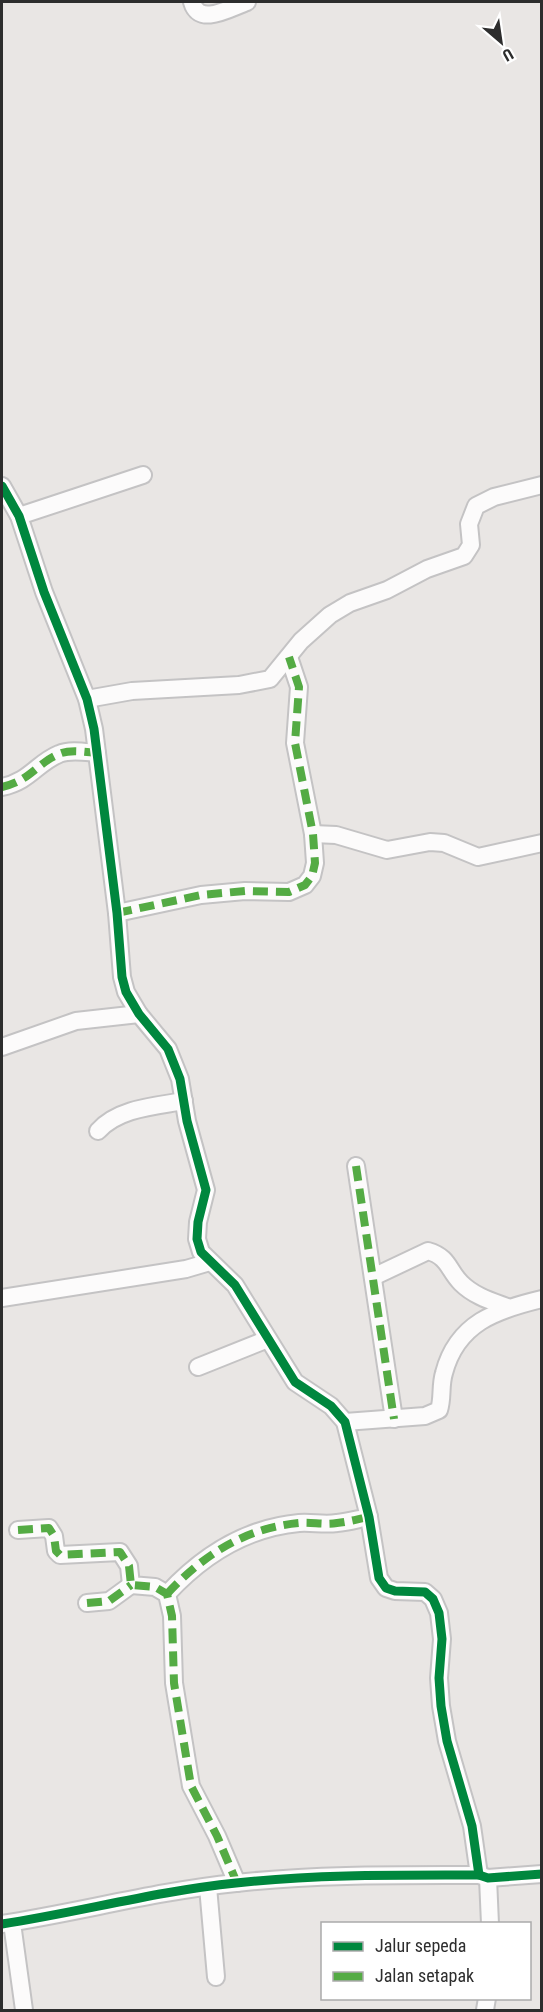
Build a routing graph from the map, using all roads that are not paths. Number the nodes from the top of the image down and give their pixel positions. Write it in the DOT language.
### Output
graph roads {
  1 [pos="192,2"];
  2 [pos="247,2"];
  3 [pos="143,475"];
  4 [pos="542,485"];
  5 [pos="2,486"];
  6 [pos="19,516"];
  7 [pos="289,657"];
  8 [pos="87,699"];
  9 [pos="96,753"];
  10 [pos="2,787"];
  11 [pos="313,834"];
  12 [pos="542,843"];
  13 [pos="117,913"];
  14 [pos="139,1014"];
  15 [pos="2,1047"];
  16 [pos="184,1101"];
  17 [pos="98,1131"];
  18 [pos="356,1166"];
  19 [pos="210,1262"];
  20 [pos="373,1277"];
  21 [pos="2,1298"];
  22 [pos="542,1299"];
  23 [pos="507,1307"];
  24 [pos="268,1339"];
  25 [pos="198,1367"];
  26 [pos="394,1419"];
  27 [pos="345,1422"];
  28 [pos="369,1517"];
  29 [pos="18,1530"];
  30 [pos="131,1585"];
  31 [pos="167,1594"];
  32 [pos="87,1603"];
  33 [pos="542,1874"];
  34 [pos="483,1877"];
  35 [pos="237,1883"];
  36 [pos="208,1887"];
  37 [pos="490,1922"];
  38 [pos="7,1923"];
  39 [pos="216,1977"];
  40 [pos="24,2010"];
  1 -- 2 [label="street"];
  3 -- 6 [label="street"];
  4 -- 7 [label="street"];
  5 -- 6 [label="street"];
  6 -- 8 [label="street"];
  7 -- 8 [label="street"];
  7 -- 11 [label="street"];
  8 -- 9 [label="street"];
  9 -- 10 [label="street"];
  9 -- 13 [label="street"];
  11 -- 12 [label="street"];
  11 -- 13 [label="street"];
  13 -- 14 [label="street"];
  14 -- 15 [label="street"];
  14 -- 16 [label="street"];
  16 -- 17 [label="street"];
  16 -- 19 [label="street"];
  18 -- 20 [label="street"];
  19 -- 21 [label="street"];
  19 -- 24 [label="street"];
  20 -- 23 [label="street"];
  20 -- 26 [label="street"];
  22 -- 23 [label="street"];
  23 -- 26 [label="street"];
  24 -- 25 [label="street"];
  24 -- 27 [label="street"];
  26 -- 27 [label="street"];
  27 -- 28 [label="street"];
  28 -- 31 [label="street"];
  28 -- 34 [label="street"];
  29 -- 30 [label="street"];
  30 -- 31 [label="street"];
  30 -- 32 [label="street"];
  31 -- 35 [label="street"];
  33 -- 34 [label="street"];
  34 -- 35 [label="street"];
  34 -- 37 [label="street"];
  35 -- 36 [label="street"];
  36 -- 38 [label="street"];
  36 -- 39 [label="street"];
  38 -- 40 [label="street"];
}
